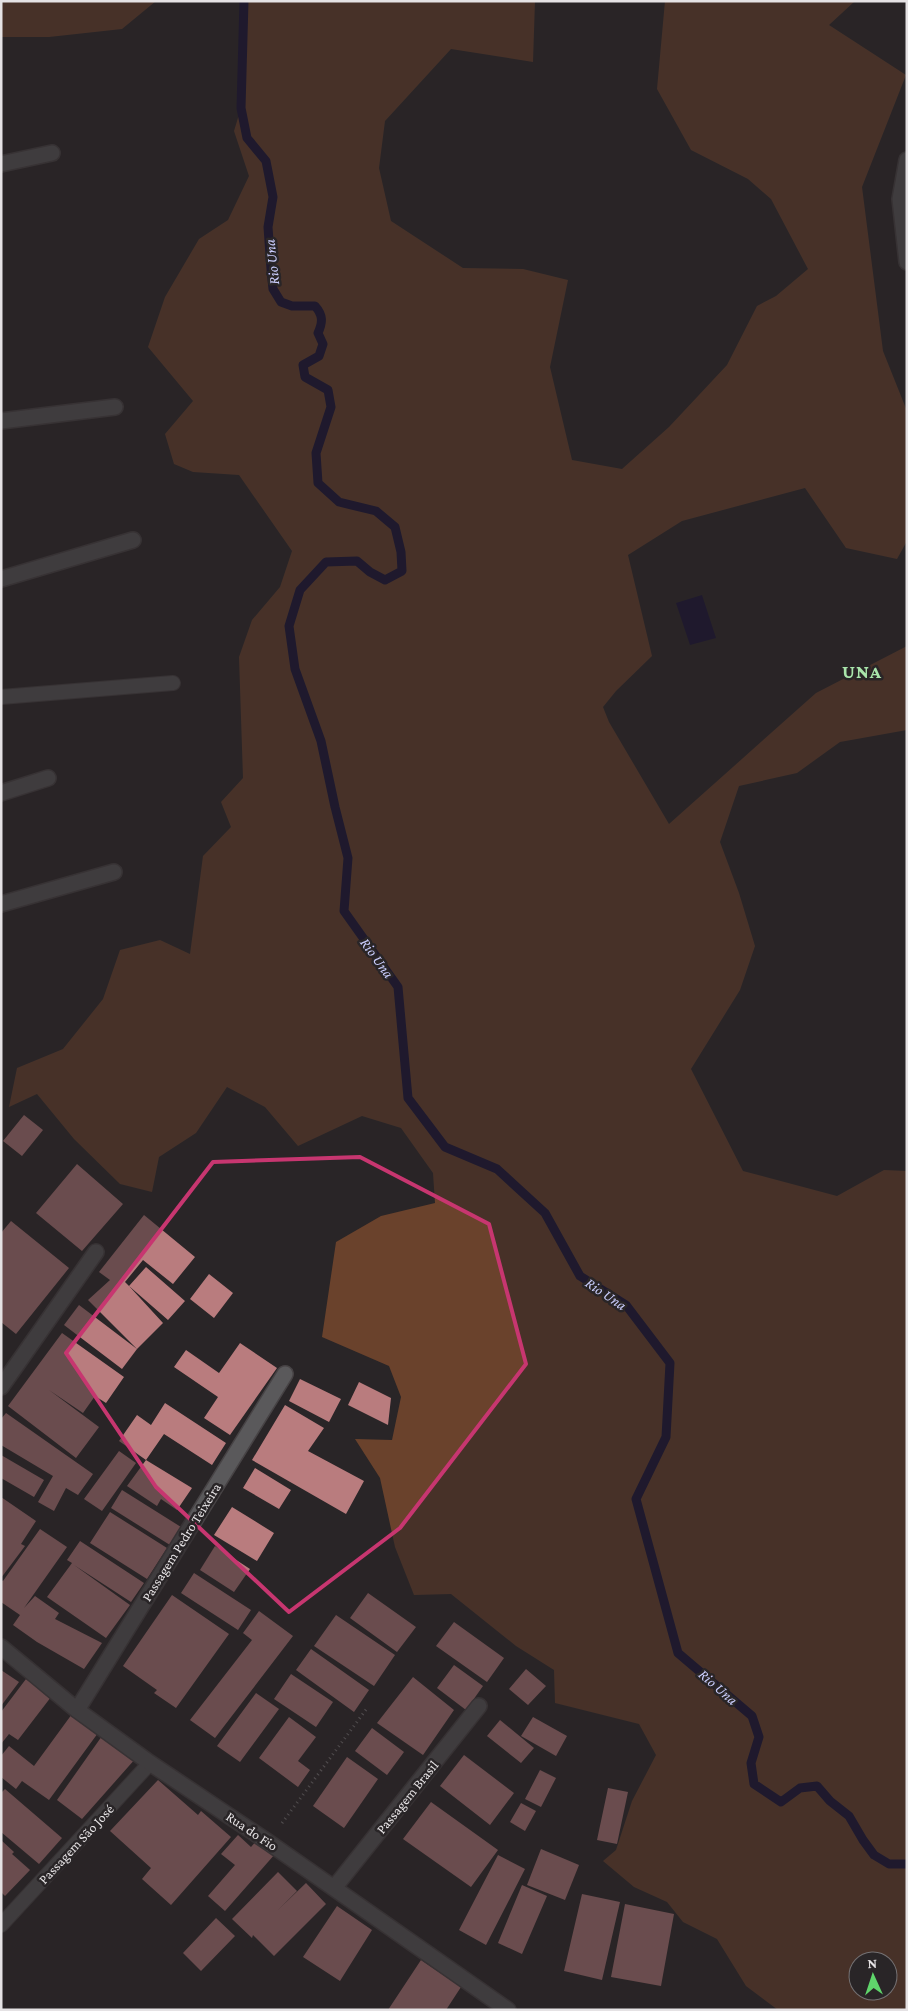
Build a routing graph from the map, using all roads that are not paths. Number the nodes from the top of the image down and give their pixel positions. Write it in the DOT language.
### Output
graph roads {
  1 [pos="52,153"];
  2 [pos="907,160"];
  3 [pos="1,164"];
  4 [pos="903,200"];
  5 [pos="907,262"];
  6 [pos="115,407"];
  7 [pos="1,421"];
  8 [pos="132,540"];
  9 [pos="1,579"];
  10 [pos="173,683"];
  11 [pos="1,697"];
  12 [pos="48,778"];
  13 [pos="1,793"];
  14 [pos="114,872"];
  15 [pos="1,904"];
  16 [pos="96,1252"];
  17 [pos="285,1374"];
  18 [pos="1,1387"];
  19 [pos="1,1647"];
  20 [pos="479,1706"];
  21 [pos="78,1710"];
  22 [pos="150,1763"];
  23 [pos="334,1888"];
  24 [pos="1,1925"];
  25 [pos="508,2010"];
  1 -- 3 [label="street"];
  2 -- 4 [label="street"];
  4 -- 5 [label="street"];
  6 -- 7 [label="street"];
  8 -- 9 [label="street"];
  10 -- 11 [label="lane"];
  12 -- 13 [label="street"];
  14 -- 15 [label="street"];
  16 -- 18 [label="street"];
  17 -- 21 [label="street, Passagem Pedro Teixeira"];
  19 -- 21 [label="street, Rua do Fio"];
  20 -- 23 [label="street, Passagem Brasil"];
  21 -- 22 [label="street, Rua do Fio"];
  22 -- 23 [label="street, Rua do Fio"];
  22 -- 24 [label="lane, Passagem São José"];
  23 -- 25 [label="street, Rua do Fio"];
}
